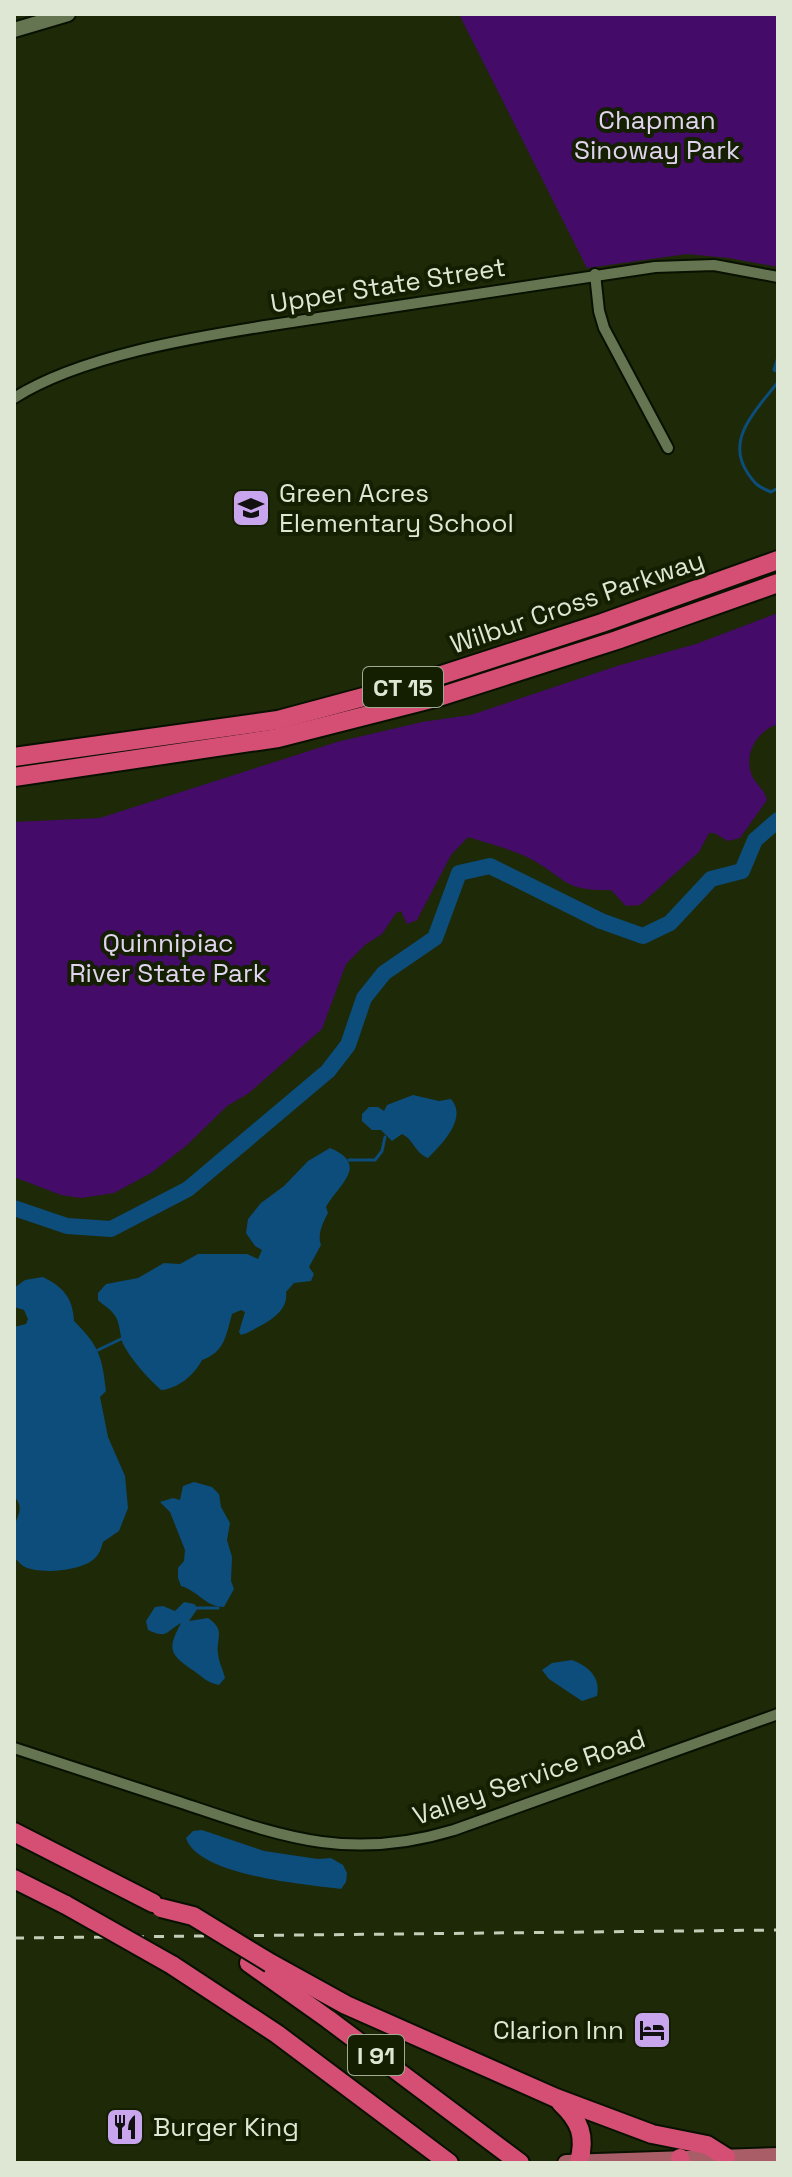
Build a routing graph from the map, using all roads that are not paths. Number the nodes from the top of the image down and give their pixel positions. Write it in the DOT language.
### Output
graph roads {
  1 [pos="68,14"];
  2 [pos="14,30"];
  3 [pos="595,274"];
  4 [pos="778,277"];
  5 [pos="14,398"];
  6 [pos="668,448"];
  7 [pos="778,560"];
  8 [pos="778,583"];
  9 [pos="14,757"];
  10 [pos="14,777"];
  11 [pos="778,1714"];
  12 [pos="14,1748"];
  13 [pos="14,1832"];
  14 [pos="14,1879"];
  15 [pos="157,1906"];
  16 [pos="556,2098"];
  17 [pos="778,2156"];
  18 [pos="726,2157"];
  19 [pos="443,2158"];
  20 [pos="680,2160"];
  21 [pos="579,2162"];
  22 [pos="520,2163"];
  23 [pos="566,2163"];
  1 -- 2 [label="main road"];
  3 -- 4 [label="street, Upper State Street"];
  3 -- 5 [label="street, Upper State Street"];
  3 -- 6 [label="street"];
  7 -- 9 [label="highway, Wilbur Cross Parkway / CT 15"];
  8 -- 10 [label="highway, Wilbur Cross Parkway / CT 15"];
  11 -- 12 [label="street, Valley Service Road"];
  13 -- 15 [label="highway, I 91"];
  14 -- 19 [label="highway, I 91, bridge"];
  15 -- 16 [label="highway, bridge"];
  15 -- 22 [label="highway, I 91"];
  16 -- 18 [label="highway"];
  16 -- 21 [label="highway"];
  17 -- 18 [label="main road"];
  18 -- 20 [label="main road"];
  20 -- 21 [label="main road"];
  21 -- 23 [label="main road"];
}
